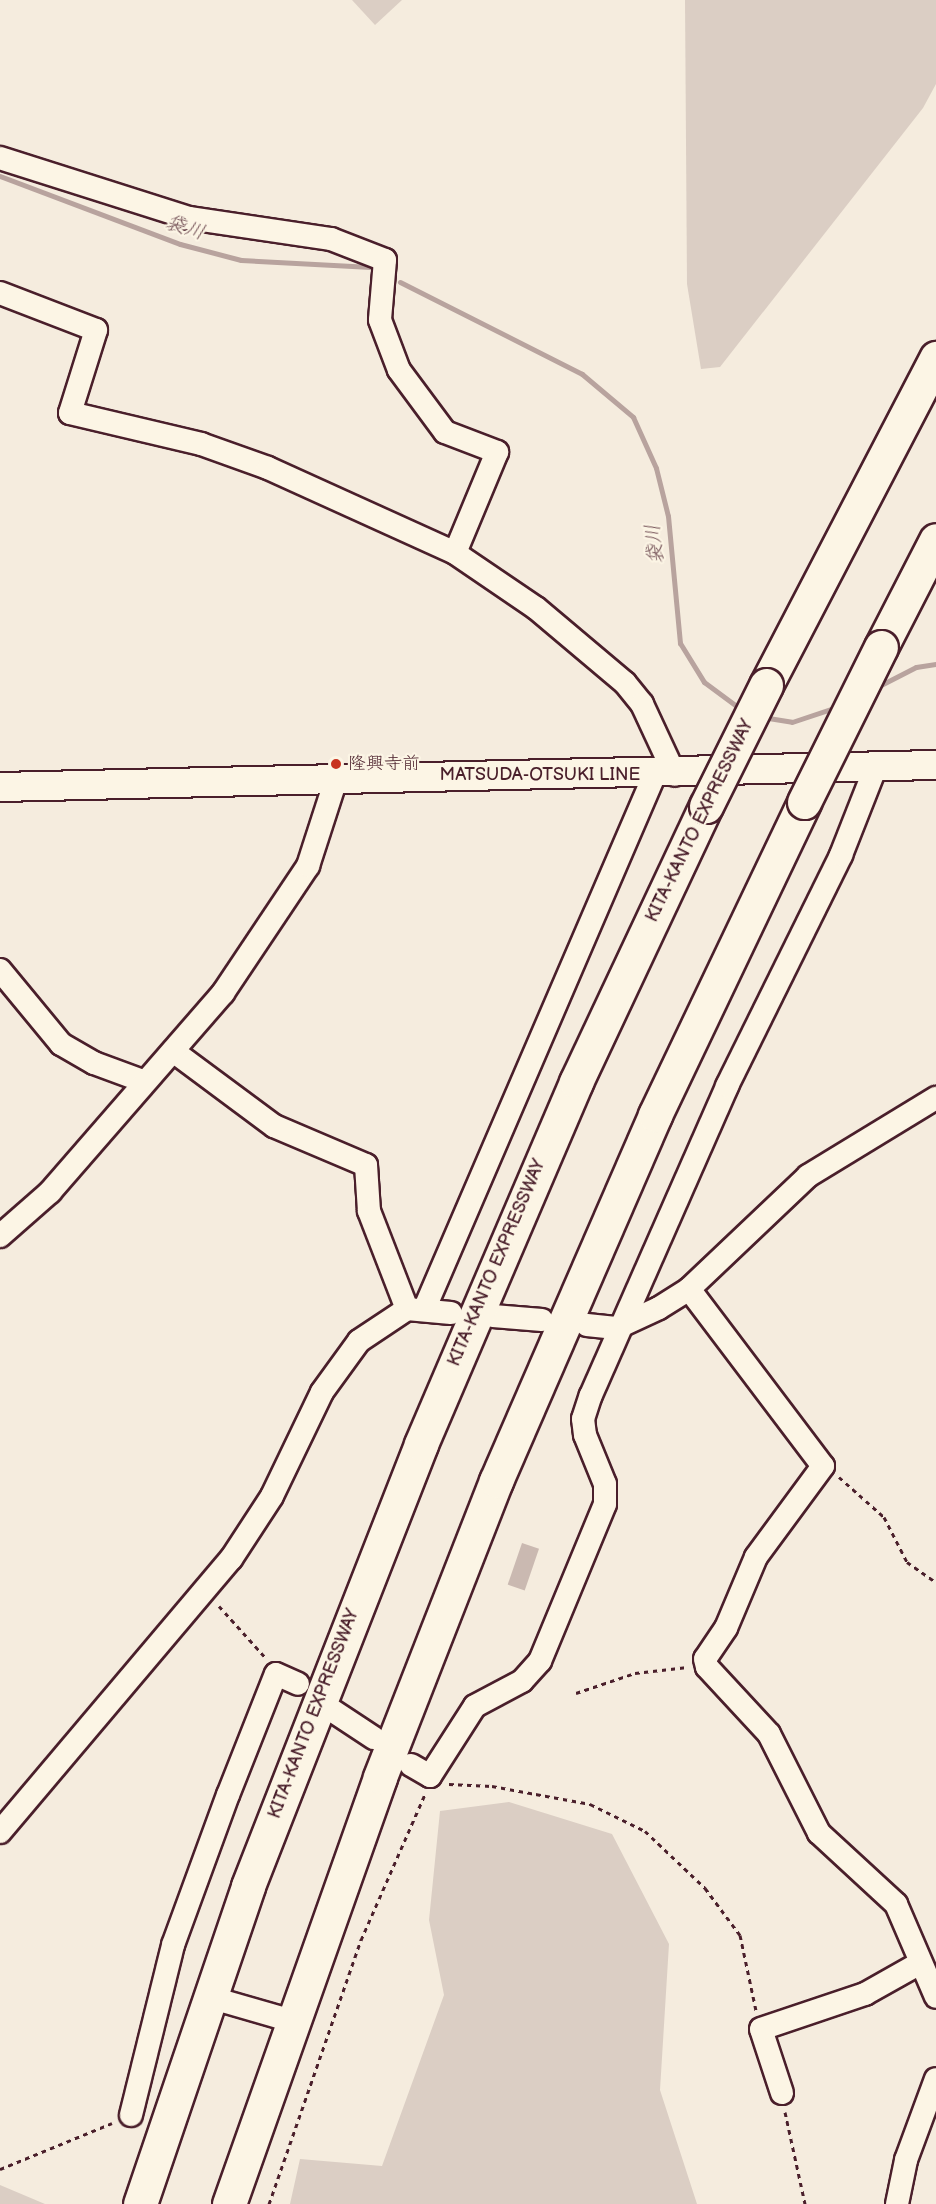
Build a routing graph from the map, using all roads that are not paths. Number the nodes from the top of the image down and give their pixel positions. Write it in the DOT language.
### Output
graph roads {
  1 [pos="0,158"];
  2 [pos="0,293"];
  3 [pos="936,358"];
  4 [pos="936,540"];
  5 [pos="455,553"];
  6 [pos="936,765"];
  7 [pos="876,766"];
  8 [pos="664,775"];
  9 [pos="337,776"];
  10 [pos="0,787"];
  11 [pos="0,970"];
  12 [pos="173,1051"];
  13 [pos="143,1081"];
  14 [pos="936,1098"];
  15 [pos="0,1236"];
  16 [pos="689,1289"];
  17 [pos="416,1310"];
  18 [pos="451,1313"];
  19 [pos="493,1316"];
  20 [pos="542,1320"];
  21 [pos="586,1325"];
  22 [pos="616,1328"];
  23 [pos="298,1684"];
  24 [pos="333,1711"];
  25 [pos="374,1738"];
  26 [pos="421,1771"];
  27 [pos="0,1832"];
  28 [pos="920,1963"];
  29 [pos="936,1996"];
  30 [pos="209,1997"];
  31 [pos="292,2021"];
  32 [pos="936,2079"];
  33 [pos="782,2093"];
  34 [pos="131,2115"];
  35 [pos="140,2204"];
  36 [pos="229,2204"];
  37 [pos="897,2204"];
  1 -- 5 [label="street"];
  2 -- 5 [label="street"];
  3 -- 30 [label="highway, KITA-KANTO EXPRESSWAY, bridge"];
  4 -- 31 [label="highway, bridge"];
  5 -- 8 [label="street"];
  6 -- 7 [label="main road, MATSUDA-OTSUKI LINE"];
  7 -- 8 [label="main road, MATSUDA-OTSUKI LINE"];
  7 -- 22 [label="street"];
  8 -- 9 [label="main road, MATSUDA-OTSUKI LINE"];
  8 -- 17 [label="street"];
  9 -- 10 [label="main road, MATSUDA-OTSUKI LINE"];
  9 -- 12 [label="street"];
  11 -- 13 [label="street"];
  12 -- 13 [label="street"];
  12 -- 17 [label="street"];
  13 -- 15 [label="street"];
  14 -- 16 [label="street"];
  16 -- 22 [label="street"];
  16 -- 28 [label="street"];
  17 -- 18 [label="street"];
  17 -- 27 [label="street"];
  19 -- 20 [label="street"];
  21 -- 22 [label="street"];
  22 -- 26 [label="street"];
  23 -- 34 [label="street"];
  24 -- 25 [label="street"];
  28 -- 29 [label="street"];
  28 -- 33 [label="street"];
  30 -- 31 [label="street"];
  30 -- 35 [label="highway, KITA-KANTO EXPRESSWAY"];
  31 -- 36 [label="highway"];
  32 -- 37 [label="street"];
}
